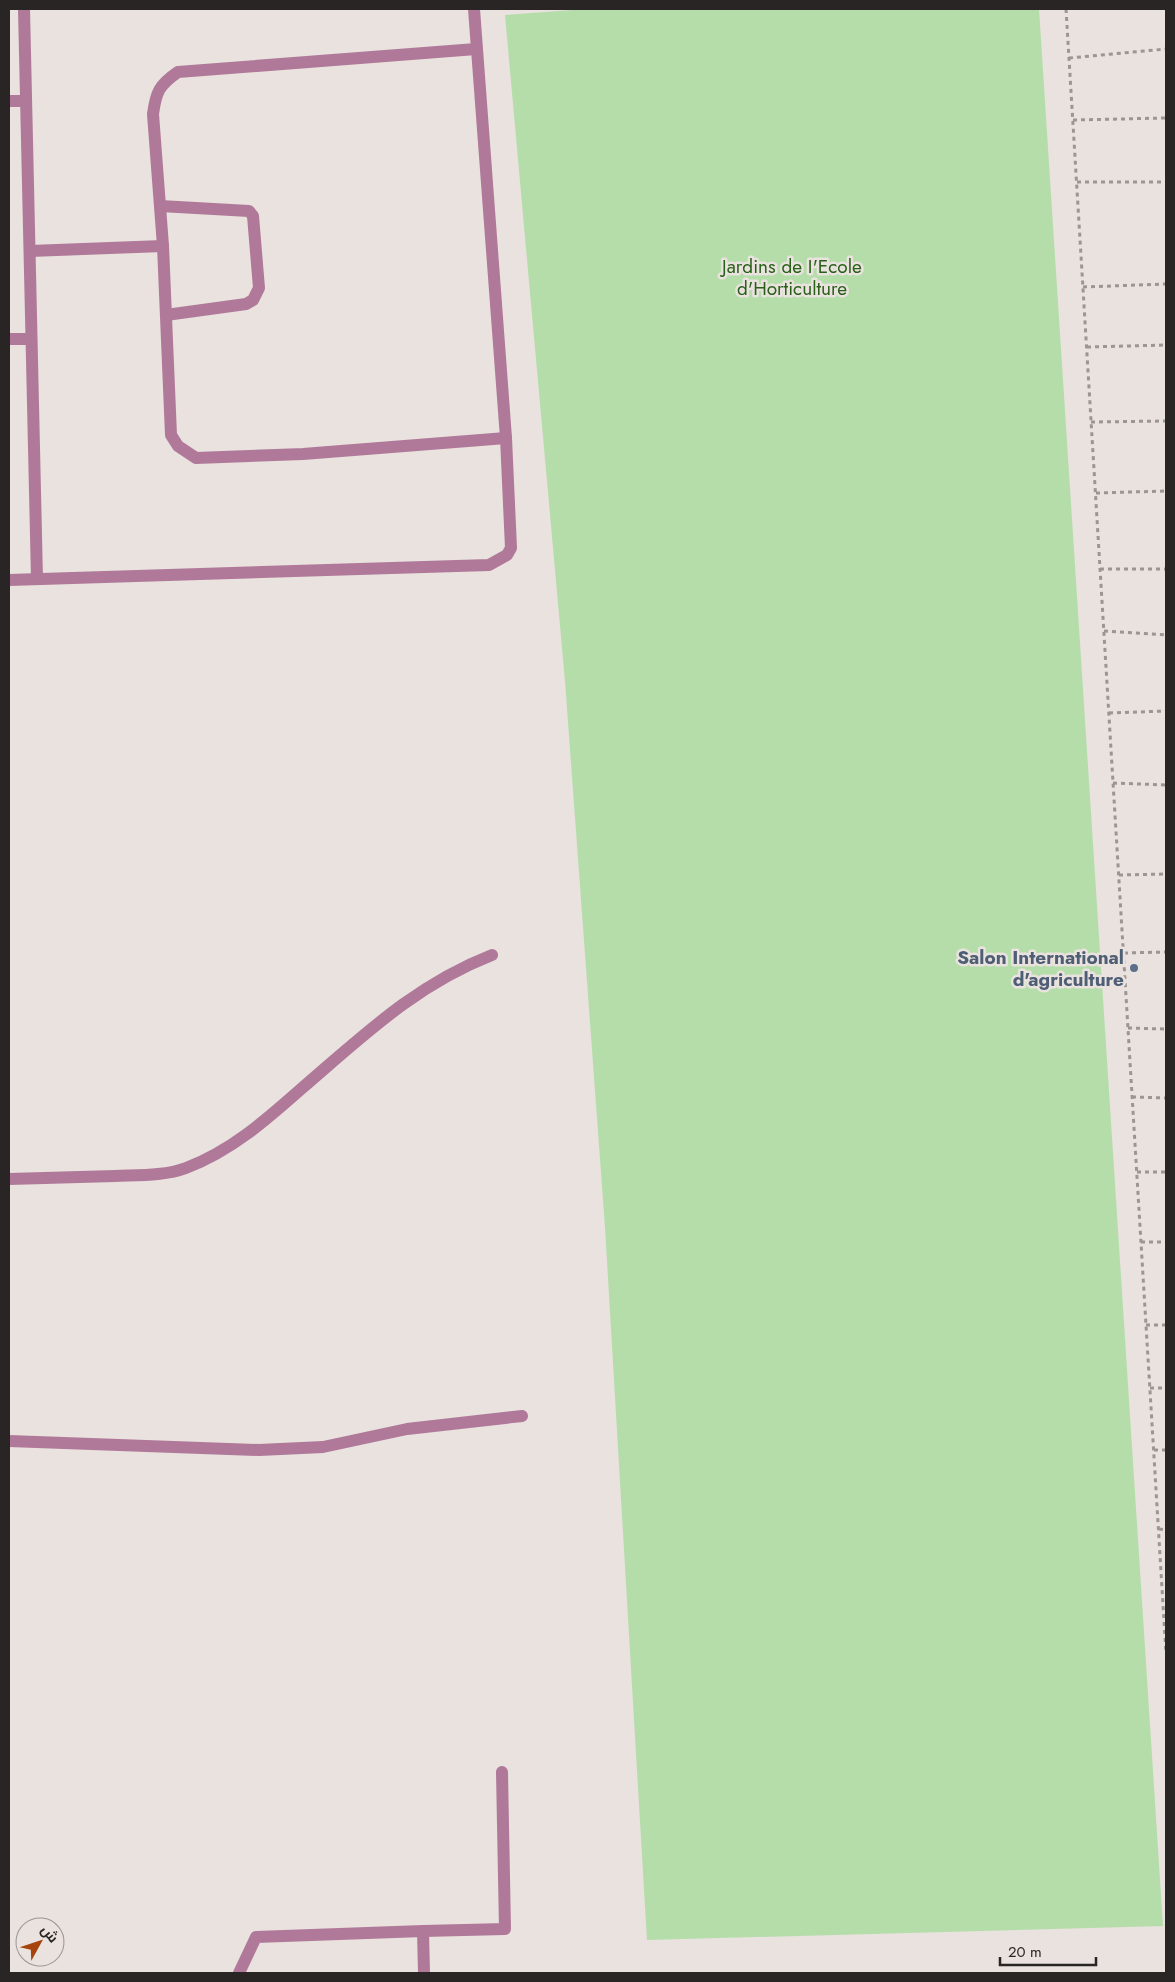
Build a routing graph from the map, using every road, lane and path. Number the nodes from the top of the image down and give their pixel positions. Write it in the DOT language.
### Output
graph roads {
  1 [pos="24,9"];
  2 [pos="474,9"];
  3 [pos="1066,9"];
  4 [pos="476,49"];
  5 [pos="1166,49"];
  6 [pos="1069,58"];
  7 [pos="9,101"];
  8 [pos="26,101"];
  9 [pos="1166,118"];
  10 [pos="1073,120"];
  11 [pos="1077,182"];
  12 [pos="1166,182"];
  13 [pos="160,206"];
  14 [pos="162,246"];
  15 [pos="30,251"];
  16 [pos="1166,284"];
  17 [pos="1084,287"];
  18 [pos="166,315"];
  19 [pos="9,339"];
  20 [pos="31,339"];
  21 [pos="1166,346"];
  22 [pos="1087,347"];
  23 [pos="1166,421"];
  24 [pos="1092,422"];
  25 [pos="506,438"];
  26 [pos="1166,491"];
  27 [pos="1096,493"];
  28 [pos="1100,569"];
  29 [pos="1166,569"];
  30 [pos="37,579"];
  31 [pos="9,580"];
  32 [pos="1104,631"];
  33 [pos="1166,635"];
  34 [pos="1166,710"];
  35 [pos="1109,713"];
  36 [pos="1113,784"];
  37 [pos="1166,785"];
  38 [pos="1166,874"];
  39 [pos="1119,875"];
  40 [pos="1166,952"];
  41 [pos="1124,953"];
  42 [pos="492,955"];
  43 [pos="1128,1028"];
  44 [pos="1166,1029"];
  45 [pos="1132,1097"];
  46 [pos="1166,1098"];
  47 [pos="1137,1172"];
  48 [pos="1166,1172"];
  49 [pos="9,1179"];
  50 [pos="1142,1242"];
  51 [pos="1166,1242"];
  52 [pos="1146,1325"];
  53 [pos="1166,1325"];
  54 [pos="1150,1388"];
  55 [pos="1166,1388"];
  56 [pos="522,1416"];
  57 [pos="9,1442"];
  58 [pos="1154,1450"];
  59 [pos="1166,1450"];
  60 [pos="1159,1530"];
  61 [pos="1166,1530"];
  62 [pos="1165,1597"];
  63 [pos="1166,1654"];
  64 [pos="502,1772"];
  65 [pos="423,1931"];
  66 [pos="239,1973"];
  67 [pos="424,1973"];
  1 -- 8 [label="street"];
  2 -- 4 [label="street"];
  3 -- 6 [label="path"];
  4 -- 13 [label="street"];
  4 -- 25 [label="street"];
  5 -- 6 [label="path"];
  6 -- 10 [label="path"];
  7 -- 8 [label="street"];
  8 -- 15 [label="street"];
  9 -- 10 [label="path"];
  10 -- 11 [label="path"];
  11 -- 12 [label="path"];
  11 -- 17 [label="path"];
  13 -- 14 [label="street"];
  13 -- 18 [label="street"];
  14 -- 15 [label="street"];
  14 -- 18 [label="street"];
  15 -- 20 [label="street"];
  16 -- 17 [label="path"];
  17 -- 22 [label="path"];
  18 -- 25 [label="street"];
  19 -- 20 [label="street"];
  20 -- 30 [label="street"];
  21 -- 22 [label="path"];
  22 -- 24 [label="path"];
  23 -- 24 [label="path"];
  24 -- 27 [label="path"];
  25 -- 30 [label="street"];
  26 -- 27 [label="path"];
  27 -- 28 [label="path"];
  28 -- 29 [label="path"];
  28 -- 32 [label="path"];
  30 -- 31 [label="street"];
  32 -- 33 [label="path"];
  32 -- 35 [label="path"];
  34 -- 35 [label="path"];
  35 -- 36 [label="path"];
  36 -- 37 [label="path"];
  36 -- 39 [label="path"];
  38 -- 39 [label="path"];
  39 -- 41 [label="path"];
  40 -- 41 [label="path"];
  41 -- 43 [label="path"];
  42 -- 49 [label="street"];
  43 -- 44 [label="path"];
  43 -- 45 [label="path"];
  45 -- 46 [label="path"];
  45 -- 47 [label="path"];
  47 -- 48 [label="path"];
  47 -- 50 [label="path"];
  50 -- 51 [label="path"];
  50 -- 52 [label="path"];
  52 -- 53 [label="path"];
  52 -- 54 [label="path"];
  54 -- 55 [label="path"];
  54 -- 58 [label="path"];
  56 -- 57 [label="street"];
  58 -- 59 [label="path"];
  58 -- 60 [label="path"];
  60 -- 61 [label="path"];
  60 -- 62 [label="path"];
  62 -- 63 [label="path"];
  64 -- 65 [label="street"];
  65 -- 66 [label="street"];
  65 -- 67 [label="street"];
}
